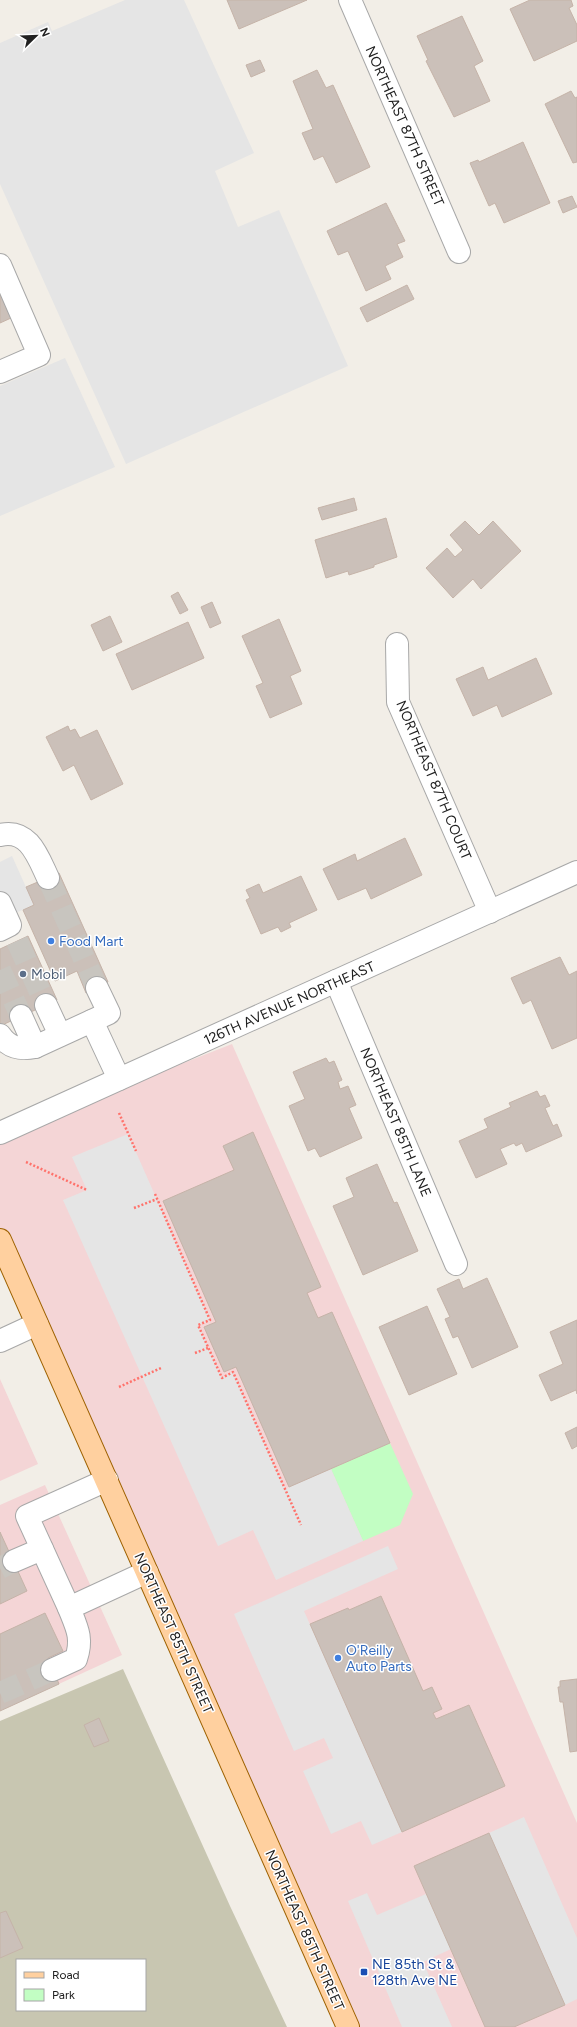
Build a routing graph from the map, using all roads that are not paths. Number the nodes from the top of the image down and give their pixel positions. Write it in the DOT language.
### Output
graph roads {
  1 [pos="350,0"];
  2 [pos="460,252"];
  3 [pos="0,264"];
  4 [pos="0,372"];
  5 [pos="397,644"];
  6 [pos="0,835"];
  7 [pos="577,872"];
  8 [pos="48,878"];
  9 [pos="0,903"];
  10 [pos="490,912"];
  11 [pos="9,932"];
  12 [pos="336,981"];
  13 [pos="97,988"];
  14 [pos="46,1005"];
  15 [pos="21,1016"];
  16 [pos="101,1017"];
  17 [pos="0,1035"];
  18 [pos="60,1035"];
  19 [pos="35,1047"];
  20 [pos="119,1079"];
  21 [pos="0,1133"];
  22 [pos="0,1240"];
  23 [pos="456,1264"];
  24 [pos="37,1324"];
  25 [pos="0,1341"];
  26 [pos="106,1480"];
  27 [pos="42,1549"];
  28 [pos="14,1561"];
  29 [pos="147,1572"];
  30 [pos="69,1608"];
  31 [pos="52,1670"];
  32 [pos="348,2027"];
  1 -- 2 [label="street, NORTHEAST 87TH STREET"];
  3 -- 4 [label="street"];
  5 -- 10 [label="street, NORTHEAST 87TH COURT"];
  6 -- 8 [label="street"];
  7 -- 10 [label="street, 126TH AVENUE NORTHEAST"];
  9 -- 11 [label="street"];
  10 -- 12 [label="street, 126TH AVENUE NORTHEAST"];
  12 -- 20 [label="street, 126TH AVENUE NORTHEAST"];
  12 -- 23 [label="street, NORTHEAST 85TH LANE"];
  13 -- 16 [label="street"];
  14 -- 18 [label="street"];
  15 -- 19 [label="street"];
  16 -- 18 [label="street"];
  16 -- 20 [label="street"];
  17 -- 19 [label="street"];
  18 -- 19 [label="street"];
  20 -- 21 [label="street, 126TH AVENUE NORTHEAST"];
  22 -- 24 [label="main road, NORTHEAST 85TH STREET"];
  24 -- 25 [label="street"];
  24 -- 26 [label="main road, NORTHEAST 85TH STREET"];
  26 -- 27 [label="street"];
  26 -- 29 [label="main road, NORTHEAST 85TH STREET"];
  27 -- 28 [label="street"];
  27 -- 30 [label="street"];
  29 -- 30 [label="street"];
  29 -- 32 [label="main road, NORTHEAST 85TH STREET"];
  30 -- 31 [label="street"];
}
